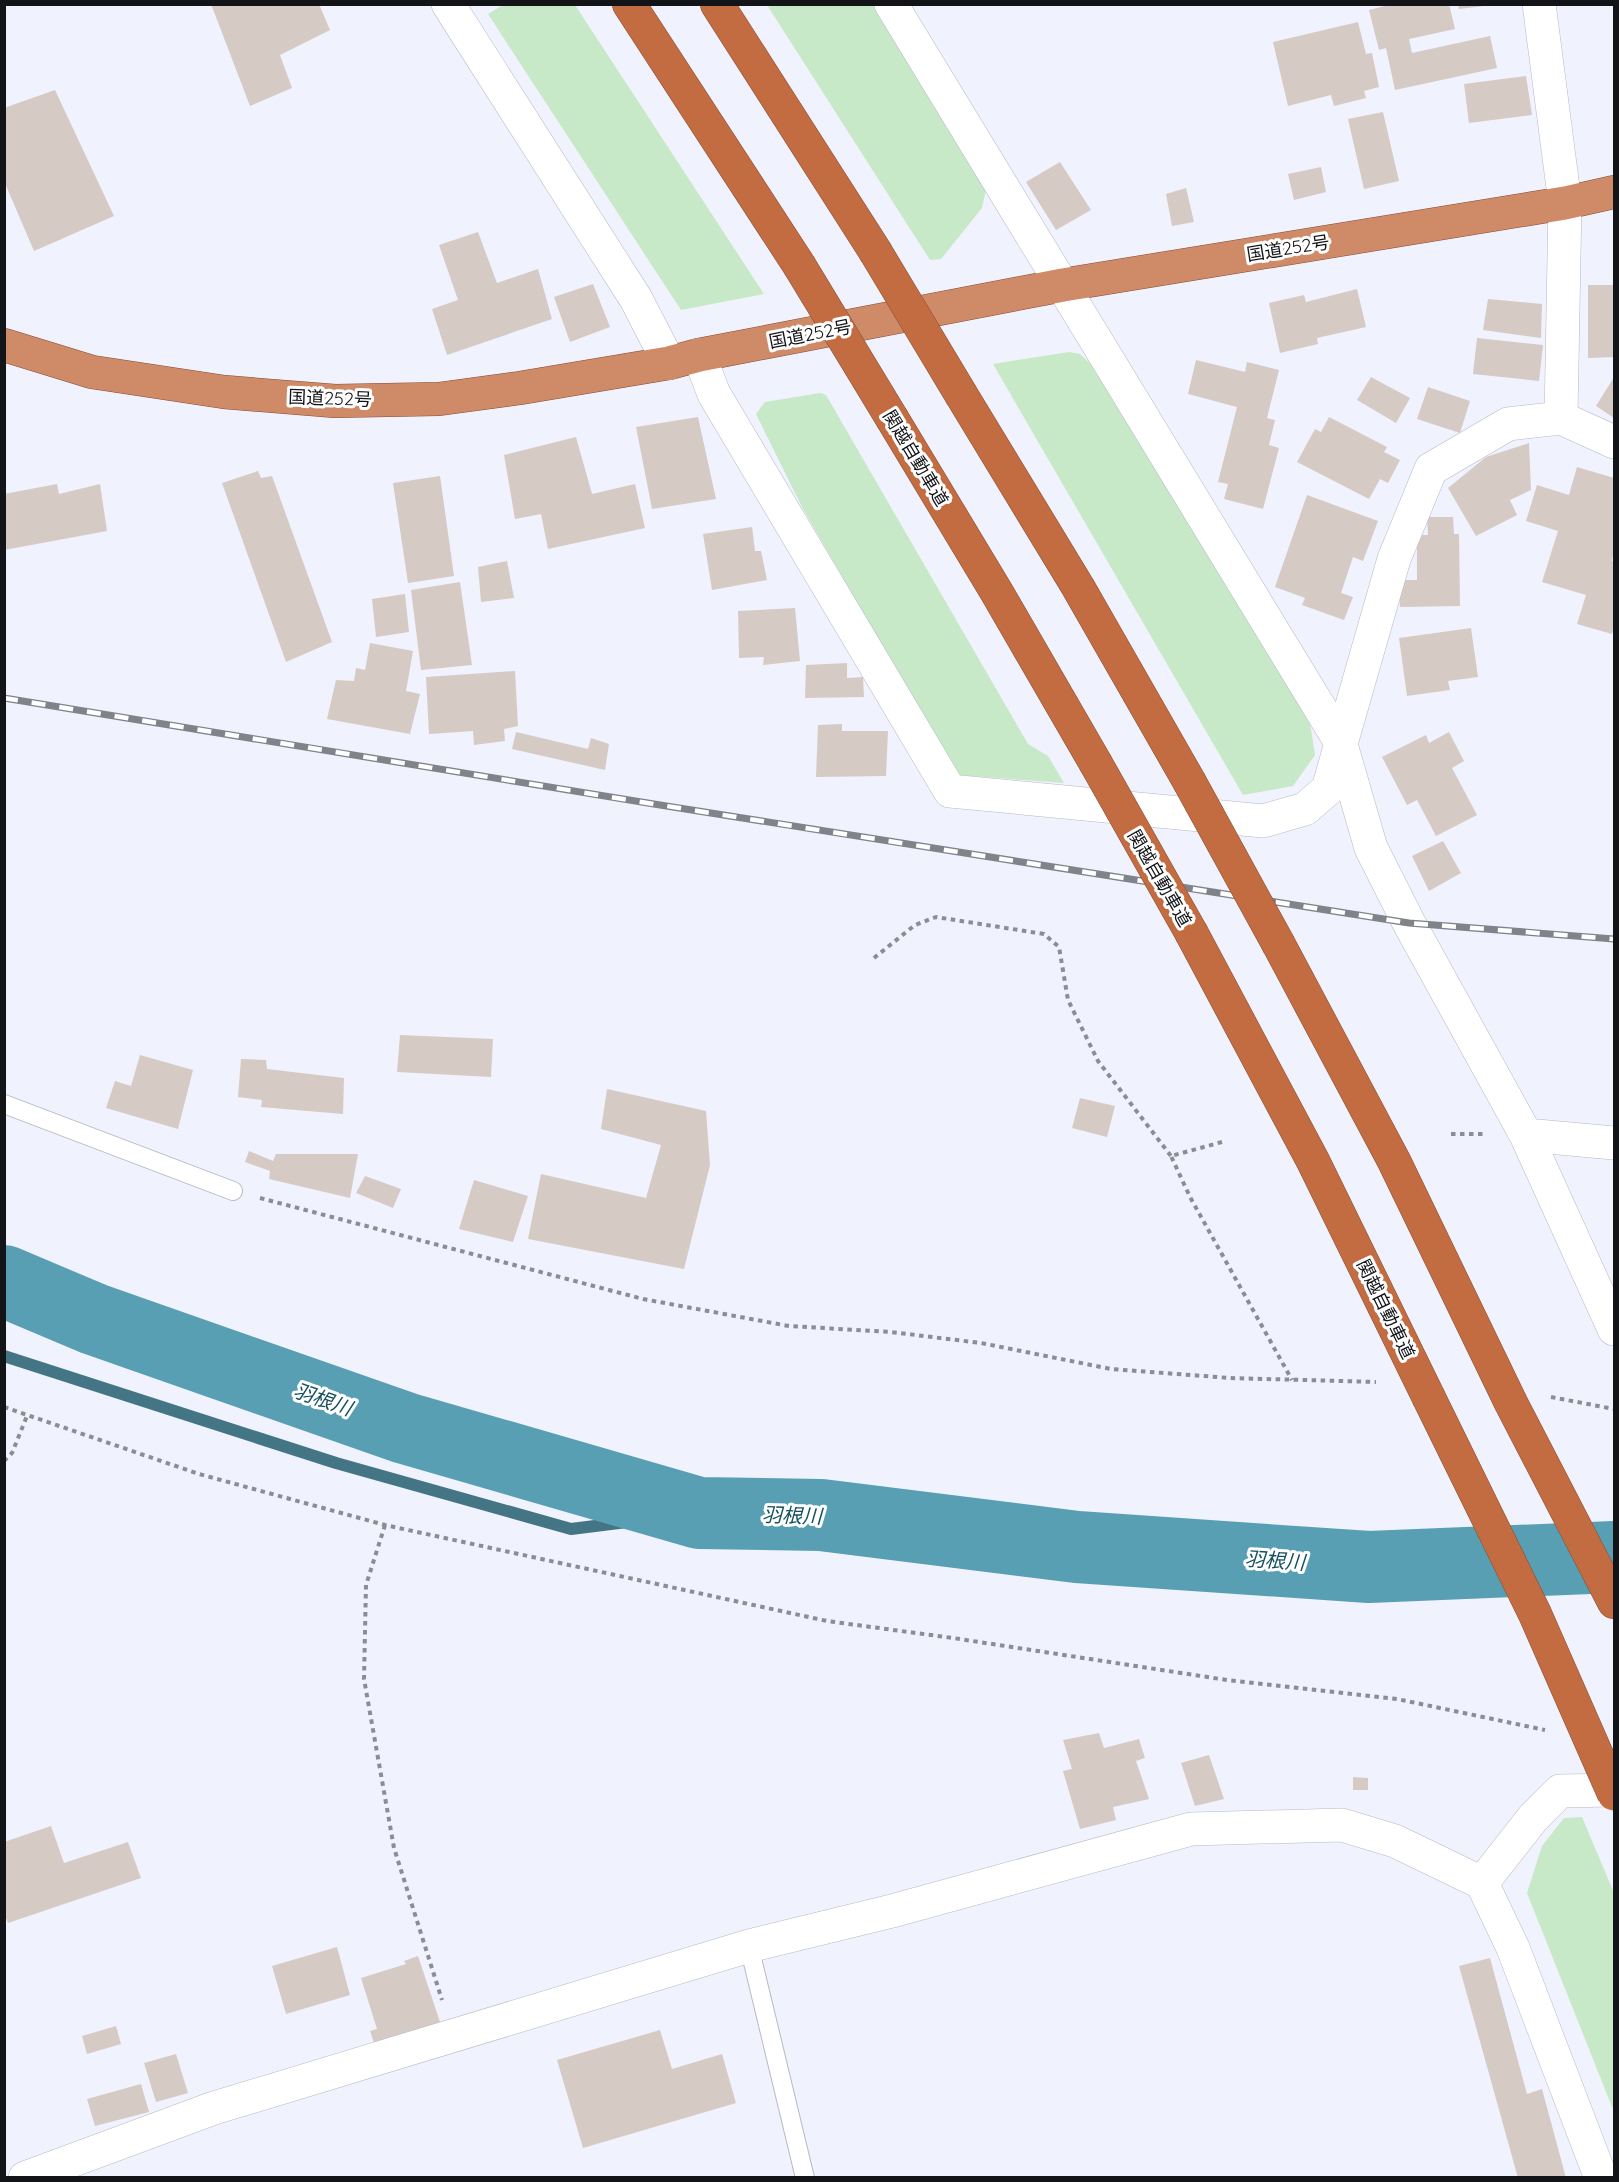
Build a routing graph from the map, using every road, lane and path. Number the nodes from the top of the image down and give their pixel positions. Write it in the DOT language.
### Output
graph roads {
  1 [pos="448,4"];
  2 [pos="629,4"];
  3 [pos="717,4"];
  4 [pos="891,4"];
  5 [pos="1539,4"];
  6 [pos="1614,192"];
  7 [pos="1565,204"];
  8 [pos="1063,285"];
  9 [pos="4,345"];
  10 [pos="684,359"];
  11 [pos="1561,418"];
  12 [pos="1614,442"];
  13 [pos="1340,741"];
  14 [pos="874,958"];
  15 [pos="4,1104"];
  16 [pos="1526,1135"];
  17 [pos="1222,1142"];
  18 [pos="1614,1143"];
  19 [pos="1171,1156"];
  20 [pos="233,1191"];
  21 [pos="1614,1329"];
  22 [pos="1292,1380"];
  23 [pos="1376,1382"];
  24 [pos="1551,1397"];
  25 [pos="4,1407"];
  26 [pos="1614,1409"];
  27 [pos="27,1416"];
  28 [pos="4,1461"];
  29 [pos="385,1525"];
  30 [pos="1614,1602"];
  31 [pos="1552,1731"];
  32 [pos="1614,1792"];
  33 [pos="1482,1883"];
  34 [pos="749,1946"];
  35 [pos="452,2036"];
  36 [pos="25,2178"];
  37 [pos="805,2178"];
  38 [pos="1601,2178"];
  1 -- 10 [label="street"];
  2 -- 32 [label="highway, 関越自動車道, bridge"];
  3 -- 30 [label="highway, bridge"];
  4 -- 8 [label="street"];
  5 -- 7 [label="street"];
  6 -- 7 [label="highway, 国道252号"];
  7 -- 8 [label="highway, 国道252号"];
  7 -- 11 [label="street"];
  8 -- 10 [label="highway, 国道252号"];
  8 -- 13 [label="street"];
  9 -- 10 [label="highway, 国道252号"];
  10 -- 13 [label="street"];
  11 -- 12 [label="street"];
  11 -- 13 [label="street"];
  13 -- 16 [label="street"];
  14 -- 19 [label="path"];
  15 -- 20 [label="lane"];
  16 -- 18 [label="street"];
  16 -- 21 [label="street"];
  17 -- 19 [label="path"];
  19 -- 22 [label="path"];
  20 -- 22 [label="path"];
  22 -- 23 [label="path"];
  24 -- 26 [label="path"];
  25 -- 27 [label="path"];
  27 -- 28 [label="path"];
  27 -- 29 [label="path"];
  29 -- 31 [label="path"];
  29 -- 35 [label="path"];
  32 -- 33 [label="street"];
  33 -- 34 [label="street"];
  33 -- 38 [label="street"];
  34 -- 35 [label="street"];
  34 -- 37 [label="lane"];
  35 -- 36 [label="street"];
}
